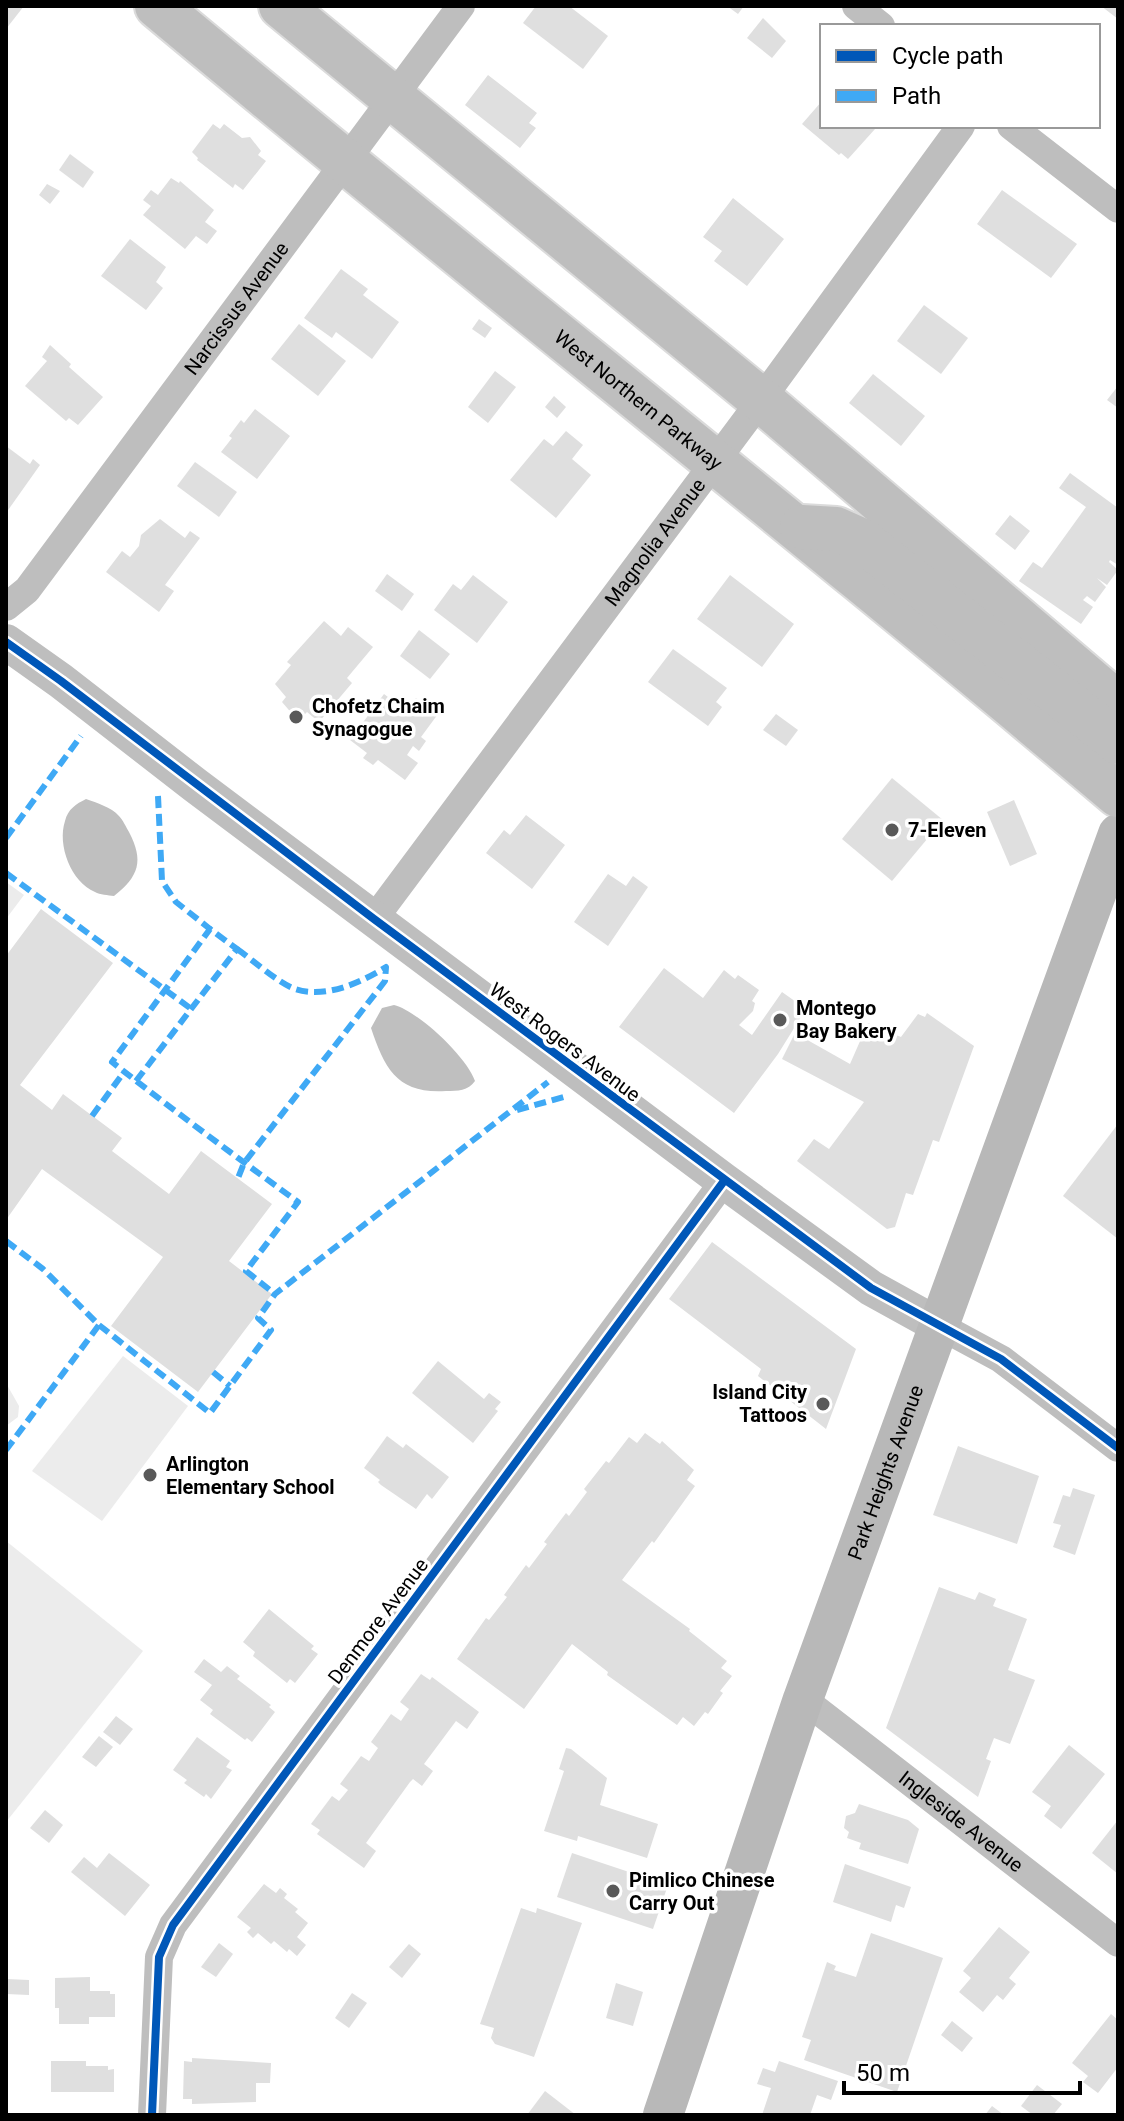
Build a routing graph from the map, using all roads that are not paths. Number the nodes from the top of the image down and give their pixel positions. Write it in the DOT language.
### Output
graph roads {
  1 [pos="157,6"];
  2 [pos="281,6"];
  3 [pos="461,6"];
  4 [pos="856,6"];
  5 [pos="878,24"];
  6 [pos="393,98"];
  7 [pos="960,128"];
  8 [pos="1014,128"];
  9 [pos="345,162"];
  10 [pos="1118,209"];
  11 [pos="761,400"];
  12 [pos="715,461"];
  13 [pos="796,527"];
  14 [pos="6,607"];
  15 [pos="6,642"];
  16 [pos="1118,704"];
  17 [pos="1118,742"];
  18 [pos="1118,795"];
  19 [pos="1118,834"];
  20 [pos="374,919"];
  21 [pos="724,1181"];
  22 [pos="938,1325"];
  23 [pos="1118,1448"];
  24 [pos="803,1699"];
  25 [pos="1118,1943"];
  26 [pos="152,2115"];
  27 [pos="663,2115"];
  1 -- 9 [label="main road, West Northern Parkway"];
  2 -- 6 [label="main road"];
  3 -- 6 [label="street, Narcissus Avenue"];
  4 -- 5 [label="street"];
  6 -- 9 [label="street, Narcissus Avenue"];
  6 -- 11 [label="main road"];
  7 -- 11 [label="street, Magnolia Avenue"];
  8 -- 10 [label="street"];
  9 -- 12 [label="main road, West Northern Parkway"];
  9 -- 14 [label="street, Narcissus Avenue"];
  11 -- 12 [label="street, Magnolia Avenue"];
  11 -- 16 [label="main road"];
  12 -- 13 [label="main road, West Northern Parkway"];
  12 -- 20 [label="street, Magnolia Avenue"];
  13 -- 17 [label="main road"];
  13 -- 18 [label="main road, West Northern Parkway"];
  15 -- 20 [label="street, West Rogers Avenue"];
  19 -- 22 [label="main road, Park Heights Avenue"];
  20 -- 21 [label="street, West Rogers Avenue"];
  21 -- 22 [label="street, West Rogers Avenue"];
  21 -- 26 [label="street, Denmore Avenue"];
  22 -- 23 [label="street, West Rogers Avenue"];
  22 -- 24 [label="main road, Park Heights Avenue"];
  24 -- 25 [label="street, Ingleside Avenue"];
  24 -- 27 [label="main road, Park Heights Avenue"];
}
